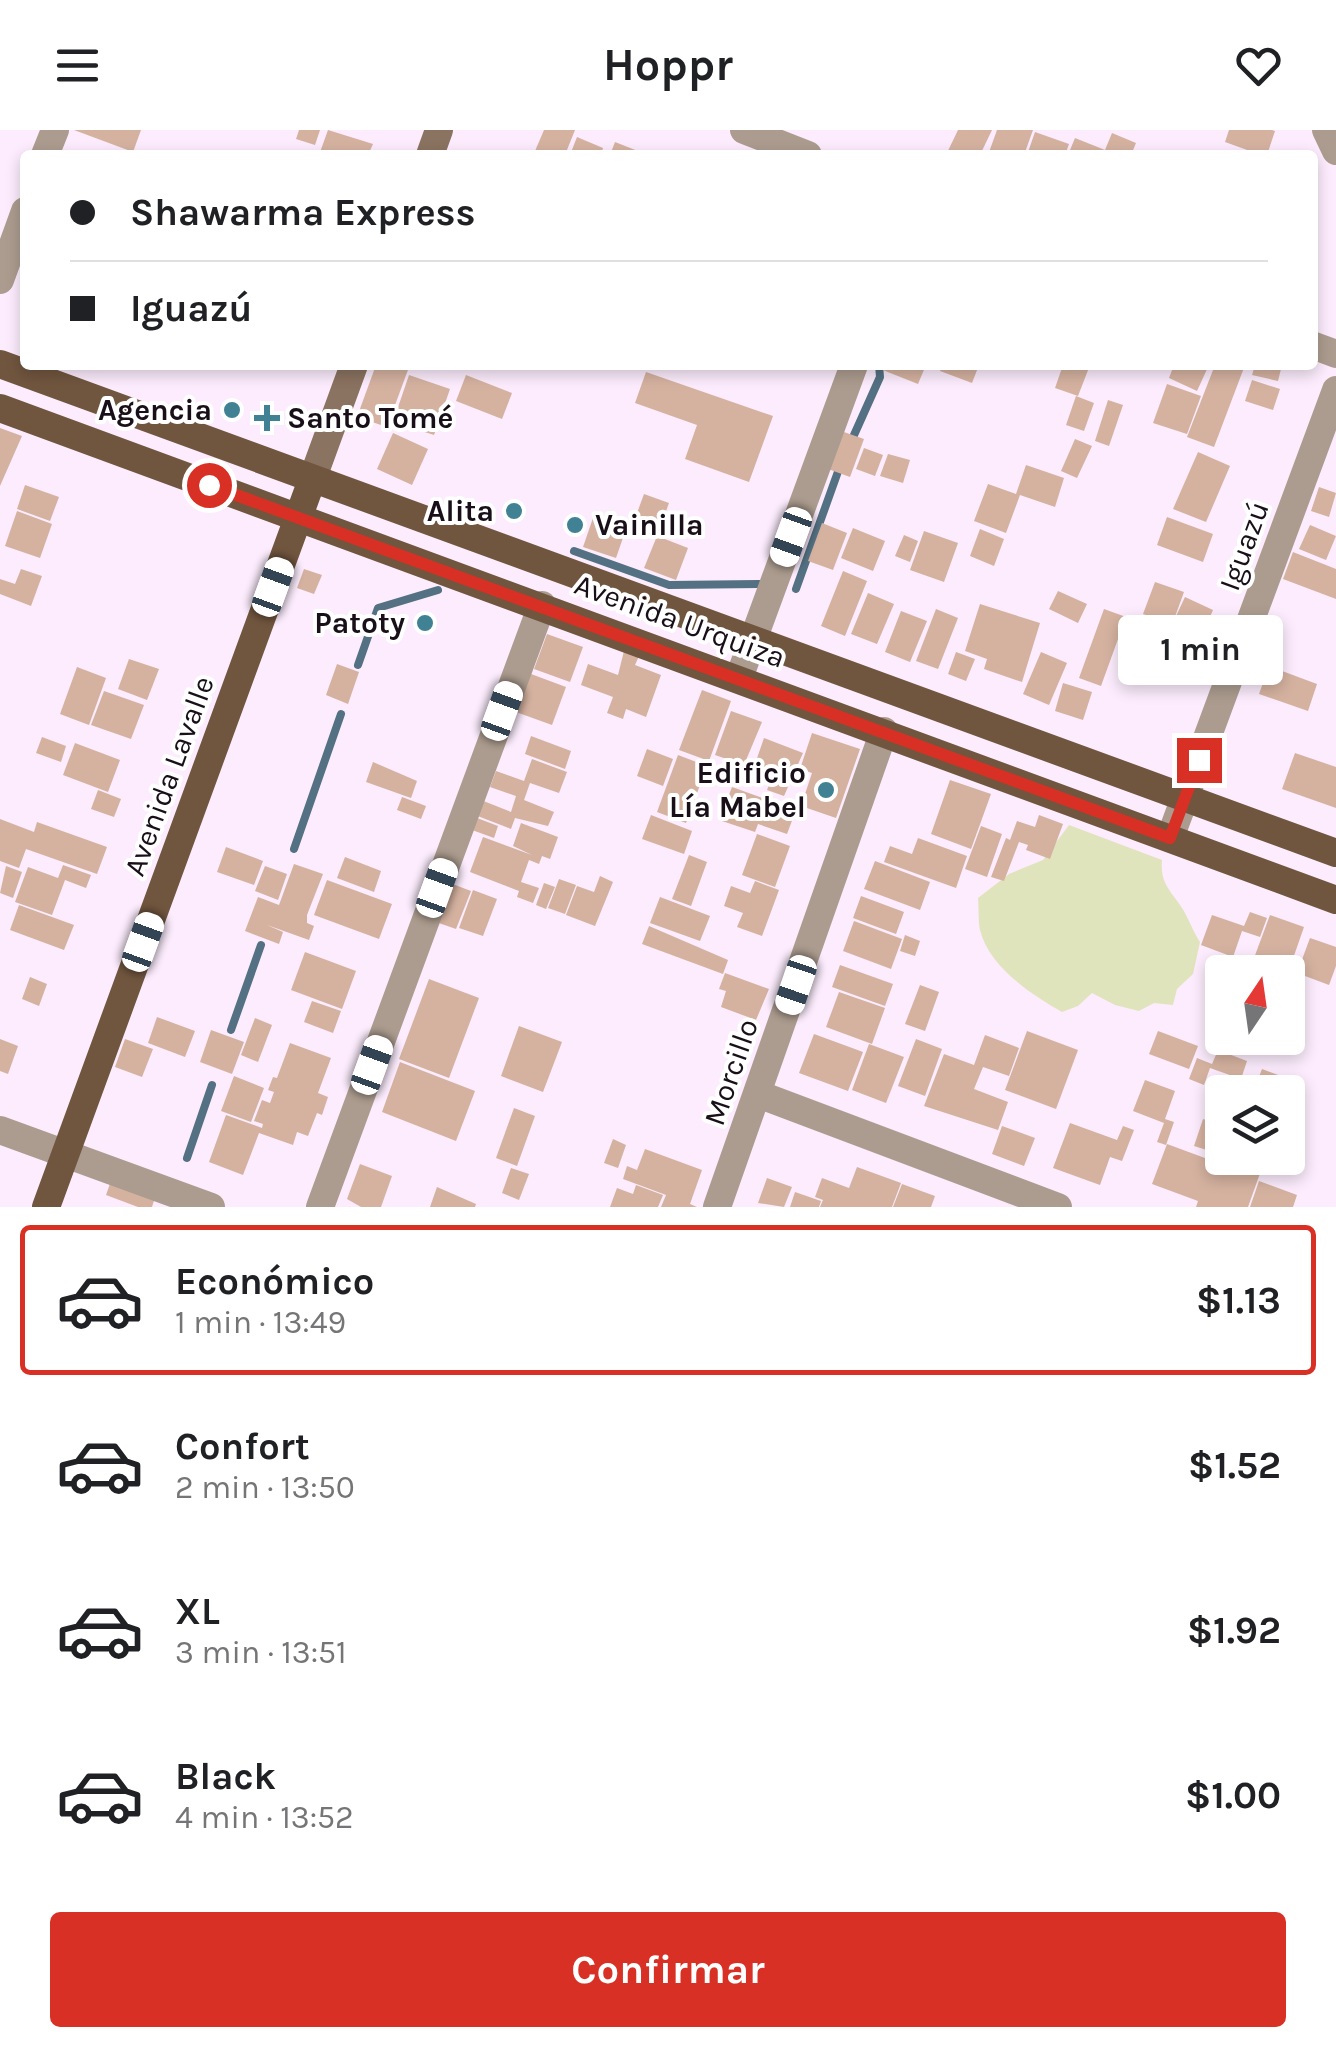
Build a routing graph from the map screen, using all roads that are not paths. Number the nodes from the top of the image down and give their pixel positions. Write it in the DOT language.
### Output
graph roads {
  1 [pos="744,130"];
  2 [pos="1326,130"];
  3 [pos="795,150"];
  4 [pos="1336,152"];
  5 [pos="20,225"];
  6 [pos="0,280"];
  7 [pos="0,364"];
  8 [pos="352,370"];
  9 [pos="852,370"];
  10 [pos="1336,390"];
  11 [pos="0,408"];
  12 [pos="312,480"];
  13 [pos="298,518"];
  14 [pos="542,605"];
  15 [pos="752,640"];
  16 [pos="738,678"];
  17 [pos="884,731"];
  18 [pos="1185,798"];
  19 [pos="1170,838"];
  20 [pos="1336,854"];
  21 [pos="1336,900"];
  22 [pos="758,1094"];
  23 [pos="0,1130"];
  24 [pos="64,1154"];
  25 [pos="46,1207"];
  26 [pos="210,1207"];
  27 [pos="320,1207"];
  28 [pos="717,1207"];
  29 [pos="1058,1207"];
  1 -- 3 [label="street"];
  2 -- 4 [label="street"];
  5 -- 6 [label="street"];
  7 -- 12 [label="main road, Avenida Urquiza"];
  8 -- 12 [label="main road"];
  9 -- 15 [label="street"];
  10 -- 18 [label="street, Iguazú"];
  11 -- 13 [label="main road, Avenida Urquiza"];
  12 -- 13 [label="main road, Avenida Lavalle"];
  12 -- 15 [label="main road, Avenida Urquiza"];
  13 -- 14 [label="main road, Avenida Urquiza"];
  13 -- 24 [label="main road, Avenida Lavalle"];
  14 -- 16 [label="main road, Avenida Urquiza"];
  14 -- 27 [label="street"];
  15 -- 16 [label="street"];
  15 -- 18 [label="main road, Avenida Urquiza"];
  16 -- 17 [label="main road, Avenida Urquiza"];
  17 -- 19 [label="main road, Avenida Urquiza"];
  17 -- 22 [label="street, Morcillo"];
  18 -- 19 [label="street, Iguazú"];
  18 -- 20 [label="main road, Avenida Urquiza"];
  19 -- 21 [label="main road, Avenida Urquiza"];
  22 -- 28 [label="street, Morcillo"];
  22 -- 29 [label="street"];
  23 -- 24 [label="street"];
  24 -- 25 [label="main road, Avenida Lavalle"];
  24 -- 26 [label="street"];
}
